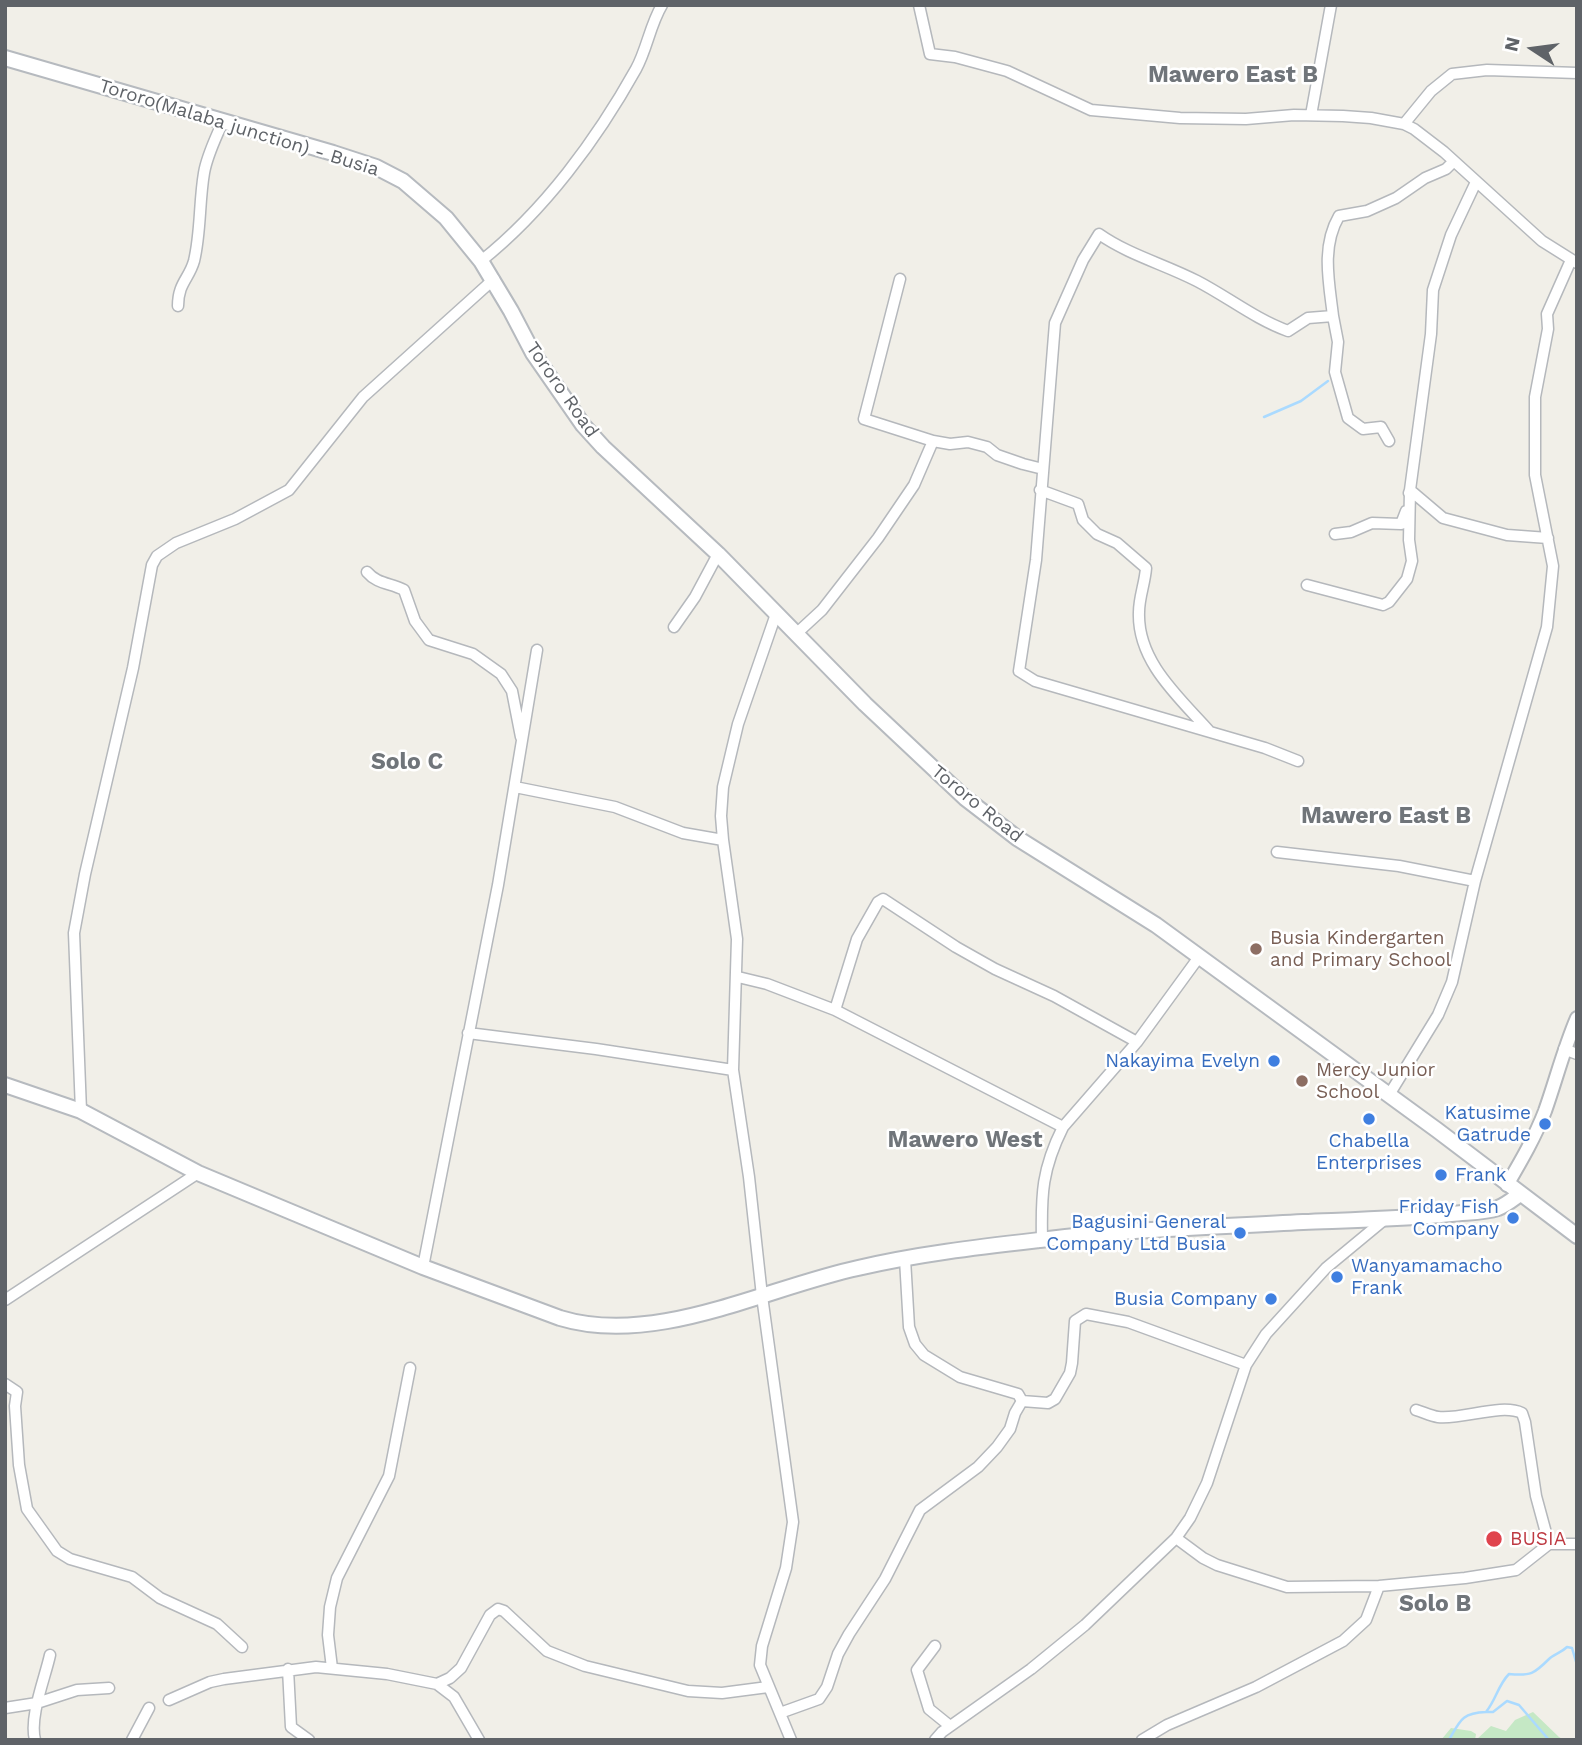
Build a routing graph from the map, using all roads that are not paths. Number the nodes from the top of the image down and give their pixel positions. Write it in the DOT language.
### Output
graph roads {
  1 [pos="662,5"];
  2 [pos="919,5"];
  3 [pos="1331,5"];
  4 [pos="5,58"];
  5 [pos="1577,73"];
  6 [pos="1311,115"];
  7 [pos="223,121"];
  8 [pos="1404,124"];
  9 [pos="1454,161"];
  10 [pos="1476,182"];
  11 [pos="481,261"];
  12 [pos="1574,261"];
  13 [pos="494,279"];
  14 [pos="900,279"];
  15 [pos="178,306"];
  16 [pos="1333,316"];
  17 [pos="933,441"];
  18 [pos="1389,441"];
  19 [pos="1043,469"];
  20 [pos="1040,490"];
  21 [pos="1410,490"];
  22 [pos="1335,534"];
  23 [pos="1548,538"];
  24 [pos="718,555"];
  25 [pos="367,572"];
  26 [pos="1307,585"];
  27 [pos="776,614"];
  28 [pos="674,627"];
  29 [pos="796,634"];
  30 [pos="537,650"];
  31 [pos="1210,733"];
  32 [pos="523,744"];
  33 [pos="1298,761"];
  34 [pos="515,787"];
  35 [pos="723,840"];
  36 [pos="1278,852"];
  37 [pos="1475,881"];
  38 [pos="1199,957"];
  39 [pos="738,977"];
  40 [pos="835,1010"];
  41 [pos="1577,1018"];
  42 [pos="468,1033"];
  43 [pos="1137,1042"];
  44 [pos="1564,1049"];
  45 [pos="1577,1054"];
  46 [pos="733,1070"];
  47 [pos="5,1085"];
  48 [pos="1389,1094"];
  49 [pos="81,1111"];
  50 [pos="1063,1127"];
  51 [pos="198,1173"];
  52 [pos="1507,1185"];
  53 [pos="1520,1194"];
  54 [pos="1384,1220"];
  55 [pos="1577,1236"];
  56 [pos="1042,1239"];
  57 [pos="905,1259"];
  58 [pos="423,1267"];
  59 [pos="762,1296"];
  60 [pos="5,1300"];
  61 [pos="1246,1365"];
  62 [pos="410,1368"];
  63 [pos="5,1384"];
  64 [pos="1022,1402"];
  65 [pos="1416,1410"];
  66 [pos="1176,1538"];
  67 [pos="1549,1544"];
  68 [pos="1577,1544"];
  69 [pos="1379,1586"];
  70 [pos="935,1646"];
  71 [pos="242,1647"];
  72 [pos="50,1655"];
  73 [pos="332,1668"];
  74 [pos="288,1669"];
  75 [pos="456,1674"];
  76 [pos="437,1684"];
  77 [pos="768,1687"];
  78 [pos="109,1688"];
  79 [pos="454,1698"];
  80 [pos="169,1700"];
  81 [pos="37,1703"];
  82 [pos="5,1708"];
  83 [pos="149,1708"];
  84 [pos="780,1713"];
  85 [pos="950,1726"];
  86 [pos="35,1740"];
  87 [pos="132,1740"];
  88 [pos="309,1740"];
  89 [pos="478,1740"];
  90 [pos="791,1740"];
  91 [pos="935,1740"];
  92 [pos="1142,1740"];
  1 -- 11 [label="street"];
  2 -- 6 [label="street"];
  3 -- 6 [label="street"];
  4 -- 7 [label="main road, Tororo(Malaba junction) - Busia"];
  5 -- 8 [label="street"];
  6 -- 8 [label="street"];
  7 -- 11 [label="main road, Tororo(Malaba junction) - Busia"];
  7 -- 15 [label="street"];
  8 -- 9 [label="street"];
  9 -- 10 [label="street"];
  9 -- 16 [label="street"];
  10 -- 12 [label="street"];
  10 -- 21 [label="street"];
  11 -- 13 [label="main road, Tororo Road"];
  12 -- 23 [label="street"];
  13 -- 24 [label="main road, Tororo Road"];
  13 -- 49 [label="street"];
  14 -- 17 [label="street"];
  16 -- 18 [label="street"];
  16 -- 19 [label="street"];
  17 -- 19 [label="street"];
  17 -- 29 [label="street"];
  19 -- 20 [label="street"];
  20 -- 31 [label="street"];
  20 -- 31 [label="street"];
  21 -- 22 [label="street"];
  21 -- 23 [label="street"];
  21 -- 26 [label="street"];
  23 -- 37 [label="street"];
  24 -- 27 [label="main road, Tororo Road"];
  24 -- 28 [label="street"];
  25 -- 32 [label="street"];
  27 -- 29 [label="main road, Tororo Road"];
  27 -- 35 [label="street"];
  29 -- 38 [label="main road, Tororo Road"];
  30 -- 32 [label="street"];
  31 -- 33 [label="street"];
  32 -- 34 [label="street"];
  34 -- 35 [label="street"];
  34 -- 42 [label="street"];
  35 -- 39 [label="street"];
  36 -- 37 [label="street"];
  37 -- 48 [label="street"];
  38 -- 43 [label="street"];
  38 -- 48 [label="main road, Tororo Road"];
  39 -- 40 [label="street"];
  39 -- 46 [label="street"];
  40 -- 43 [label="street"];
  40 -- 50 [label="street"];
  41 -- 44 [label="street"];
  42 -- 46 [label="street"];
  42 -- 58 [label="street"];
  43 -- 50 [label="street"];
  44 -- 45 [label="street"];
  44 -- 52 [label="street"];
  46 -- 59 [label="street"];
  47 -- 49 [label="main road"];
  48 -- 52 [label="main road, Tororo Road"];
  49 -- 51 [label="main road"];
  50 -- 56 [label="street"];
  51 -- 58 [label="main road"];
  51 -- 60 [label="street"];
  52 -- 53 [label="main road, Tororo Road"];
  53 -- 54 [label="main road"];
  53 -- 55 [label="main road, Tororo Road"];
  54 -- 56 [label="main road"];
  54 -- 61 [label="street"];
  56 -- 57 [label="main road"];
  57 -- 59 [label="main road"];
  57 -- 64 [label="street"];
  58 -- 59 [label="main road"];
  59 -- 77 [label="street"];
  61 -- 64 [label="street"];
  61 -- 66 [label="street"];
  62 -- 73 [label="street"];
  63 -- 71 [label="street"];
  64 -- 84 [label="street"];
  65 -- 67 [label="street"];
  66 -- 69 [label="street"];
  66 -- 85 [label="street"];
  67 -- 68 [label="street"];
  67 -- 69 [label="street"];
  69 -- 92 [label="street"];
  70 -- 85 [label="street"];
  72 -- 81 [label="street"];
  73 -- 74 [label="street"];
  73 -- 76 [label="street"];
  74 -- 80 [label="street"];
  74 -- 88 [label="street"];
  75 -- 76 [label="street"];
  75 -- 77 [label="street"];
  75 -- 79 [label="street"];
  76 -- 79 [label="street"];
  77 -- 84 [label="street"];
  78 -- 81 [label="street"];
  79 -- 89 [label="street"];
  81 -- 82 [label="street"];
  81 -- 86 [label="street"];
  83 -- 87 [label="street"];
  84 -- 90 [label="street"];
  85 -- 91 [label="street"];
}
